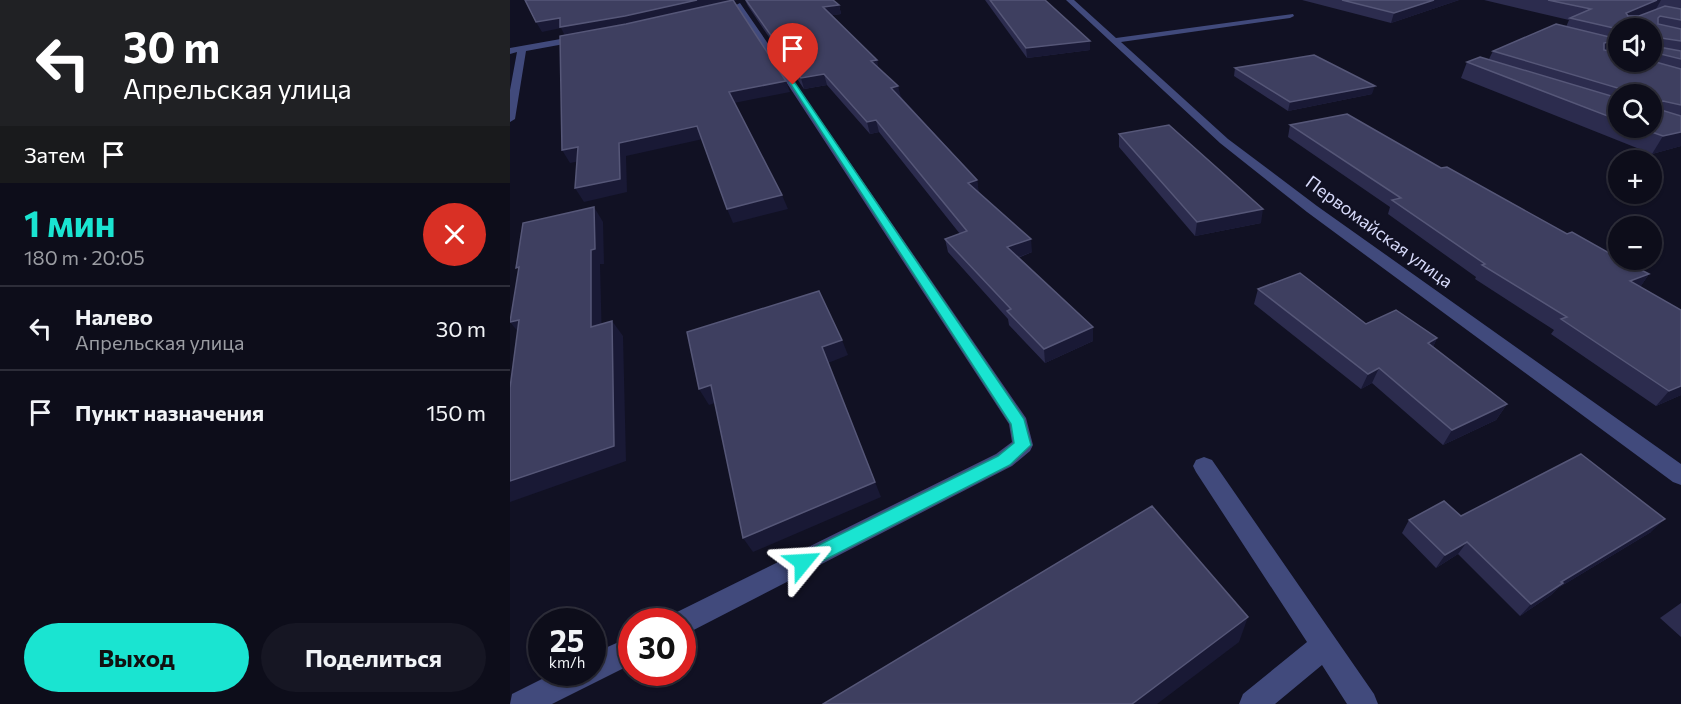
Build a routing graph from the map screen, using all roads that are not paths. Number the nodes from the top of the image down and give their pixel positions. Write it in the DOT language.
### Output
graph roads {
  1 [pos="1070,0"];
  2 [pos="739,5"];
  3 [pos="1290,15"];
  4 [pos="597,36"];
  5 [pos="1113,41"];
  6 [pos="513,49"];
  7 [pos="510,119"];
  8 [pos="1204,466"];
  9 [pos="1681,476"];
  10 [pos="696,616"];
  11 [pos="1324,646"];
  12 [pos="558,686"];
  13 [pos="522,704"];
  14 [pos="1252,704"];
  15 [pos="1364,704"];
  1 -- 5 [label="street, Первомайская улица"];
  2 -- 10 [label="street"];
  3 -- 5 [label="street"];
  4 -- 6 [label="street"];
  5 -- 9 [label="street, Первомайская улица"];
  6 -- 7 [label="street"];
  8 -- 11 [label="street"];
  11 -- 14 [label="street"];
  11 -- 15 [label="street"];
  12 -- 13 [label="street"];
}
